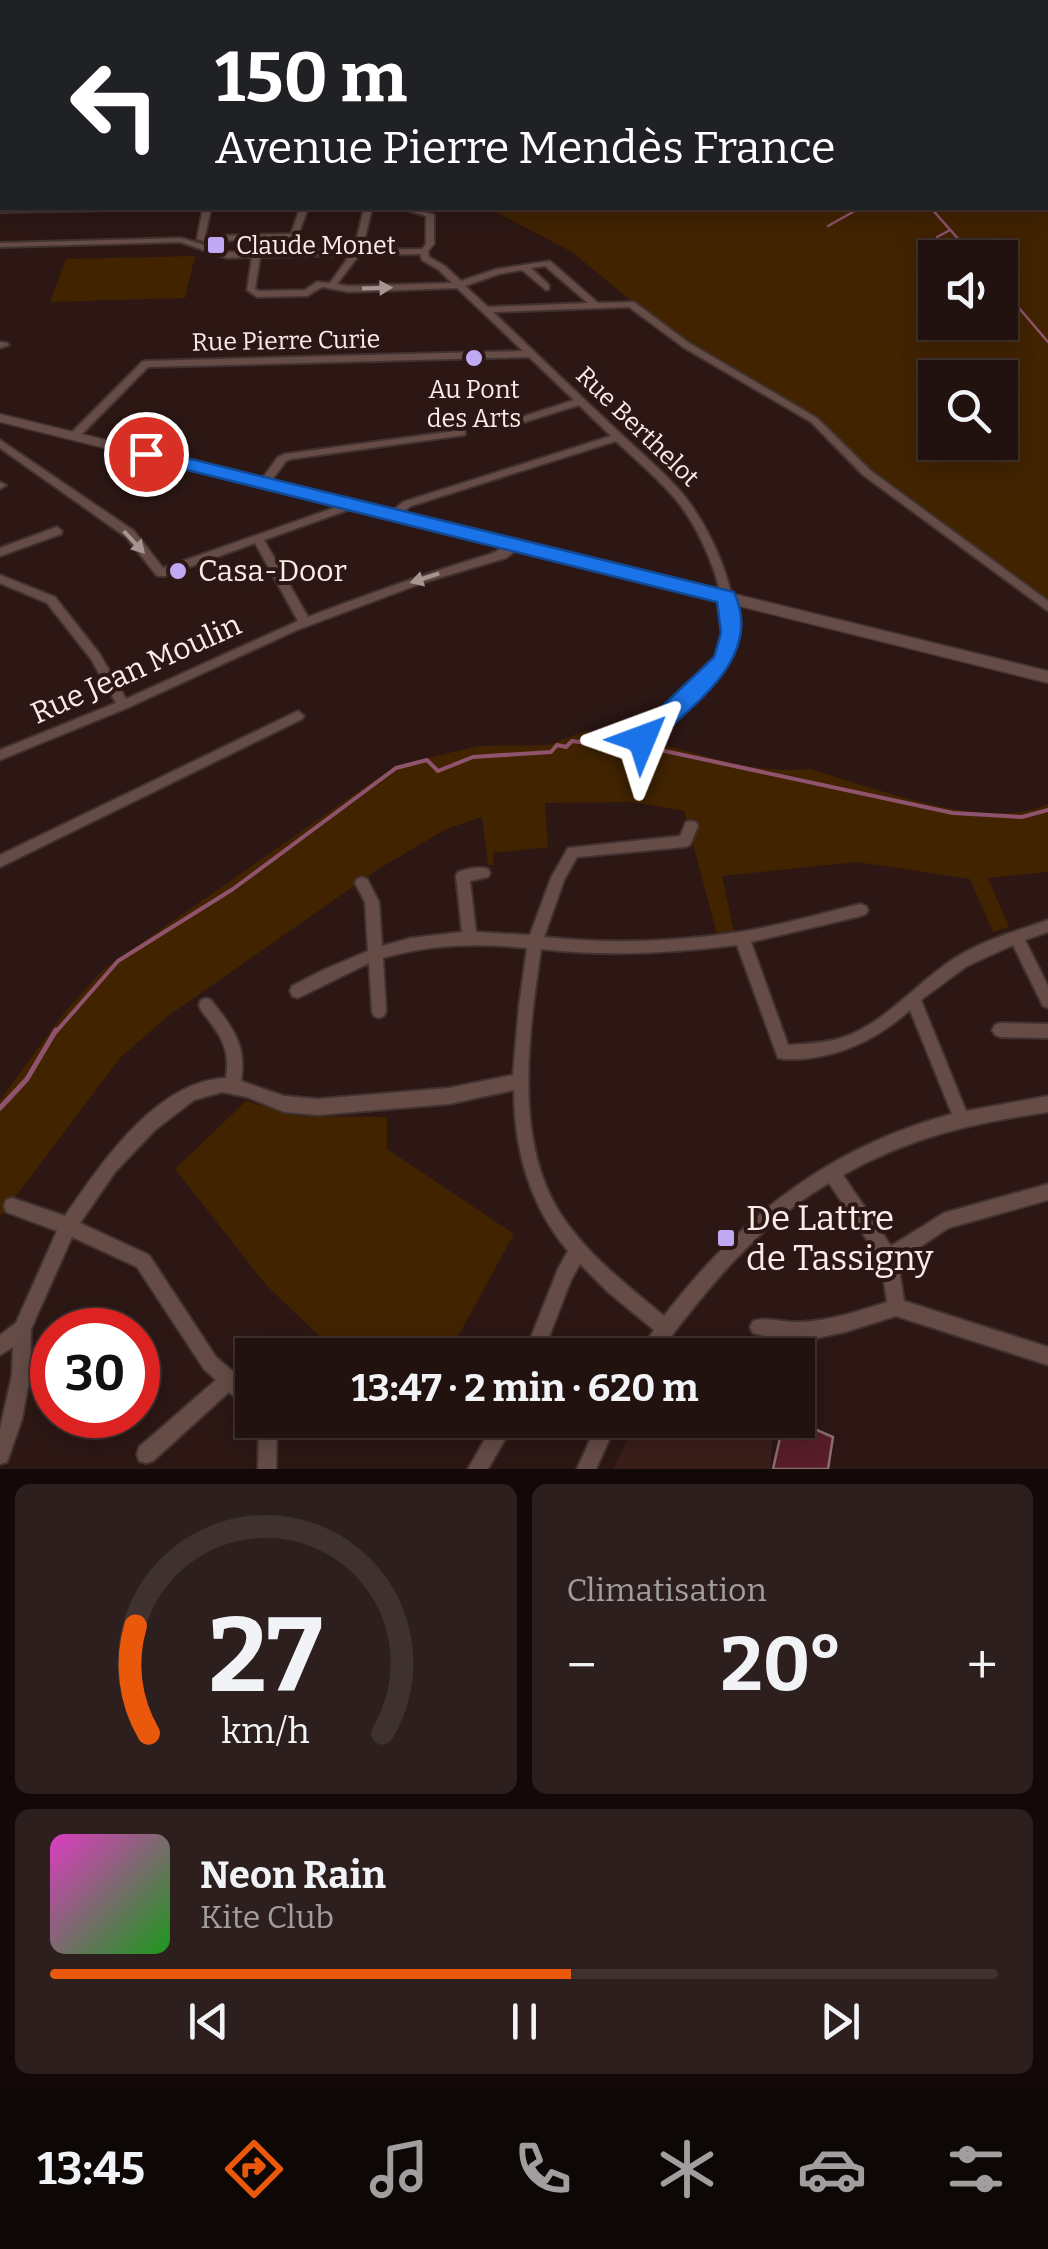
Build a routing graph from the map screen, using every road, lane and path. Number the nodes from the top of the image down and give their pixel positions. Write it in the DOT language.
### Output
graph roads {
  1 [pos="207,210"];
  2 [pos="303,210"];
  3 [pos="368,210"];
  4 [pos="411,210"];
  5 [pos="259,237"];
  6 [pos="0,245"];
  7 [pos="357,252"];
  8 [pos="257,254"];
  9 [pos="425,254"];
  10 [pos="525,268"];
  11 [pos="334,283"];
  12 [pos="459,285"];
  13 [pos="546,287"];
  14 [pos="594,306"];
  15 [pos="484,310"];
  16 [pos="530,354"];
  17 [pos="581,401"];
  18 [pos="0,418"];
  19 [pos="506,426"];
  20 [pos="462,434"];
  21 [pos="74,436"];
  22 [pos="619,436"];
  23 [pos="0,443"];
  24 [pos="264,484"];
  25 [pos="352,505"];
  26 [pos="393,515"];
  27 [pos="57,531"];
  28 [pos="258,539"];
  29 [pos="516,546"];
  30 [pos="0,552"];
  31 [pos="0,578"];
  32 [pos="727,598"];
  33 [pos="1048,606"];
  34 [pos="305,622"];
  35 [pos="1048,677"];
  36 [pos="122,705"];
  37 [pos="298,716"];
  38 [pos="642,739"];
  39 [pos="0,755"];
  40 [pos="691,826"];
  41 [pos="0,861"];
  42 [pos="483,873"];
  43 [pos="362,883"];
  44 [pos="860,910"];
  45 [pos="1048,926"];
  46 [pos="469,935"];
  47 [pos="1016,937"];
  48 [pos="742,938"];
  49 [pos="534,942"];
  50 [pos="376,952"];
  51 [pos="297,991"];
  52 [pos="914,1001"];
  53 [pos="1048,1001"];
  54 [pos="206,1005"];
  55 [pos="378,1011"];
  56 [pos="1000,1030"];
  57 [pos="1048,1031"];
  58 [pos="523,1081"];
  59 [pos="232,1087"];
  60 [pos="1048,1104"];
  61 [pos="960,1117"];
  62 [pos="831,1172"];
  63 [pos="1048,1192"];
  64 [pos="12,1206"];
  65 [pos="68,1226"];
  66 [pos="578,1250"];
  67 [pos="889,1258"];
  68 [pos="896,1307"];
  69 [pos="759,1327"];
  70 [pos="666,1328"];
  71 [pos="22,1329"];
  72 [pos="539,1338"];
  73 [pos="659,1338"];
  74 [pos="0,1346"];
  75 [pos="1048,1356"];
  76 [pos="229,1380"];
  77 [pos="235,1385"];
  78 [pos="268,1438"];
  79 [pos="497,1438"];
  80 [pos="601,1438"];
  81 [pos="146,1454"];
  82 [pos="0,1455"];
  83 [pos="267,1469"];
  84 [pos="477,1469"];
  85 [pos="586,1469"];
  1 -- 5 [label="street"];
  2 -- 5 [label="street"];
  3 -- 7 [label="street"];
  4 -- 9 [label="street"];
  5 -- 8 [label="street"];
  6 -- 8 [label="street"];
  7 -- 8 [label="street"];
  7 -- 9 [label="street"];
  7 -- 11 [label="street"];
  8 -- 11 [label="street"];
  9 -- 12 [label="street, Rue Berthelot"];
  10 -- 12 [label="street"];
  10 -- 13 [label="street"];
  10 -- 14 [label="street"];
  11 -- 12 [label="street, one-way"];
  12 -- 15 [label="street, Rue Berthelot"];
  14 -- 15 [label="street"];
  14 -- 33 [label="street"];
  15 -- 16 [label="street, Rue Berthelot"];
  16 -- 17 [label="street, Rue Berthelot"];
  16 -- 21 [label="street, Rue Pierre Curie"];
  17 -- 19 [label="street"];
  17 -- 22 [label="street, Rue Berthelot"];
  18 -- 21 [label="main road"];
  20 -- 24 [label="street"];
  21 -- 24 [label="main road"];
  22 -- 26 [label="street"];
  22 -- 32 [label="street, Rue Berthelot"];
  23 -- 28 [label="street, one-way"];
  24 -- 25 [label="main road"];
  25 -- 26 [label="main road"];
  25 -- 28 [label="street"];
  26 -- 29 [label="main road"];
  27 -- 30 [label="street"];
  28 -- 34 [label="street"];
  29 -- 32 [label="main road"];
  29 -- 34 [label="street, Rue Jean Moulin, one-way"];
  31 -- 36 [label="street"];
  32 -- 35 [label="main road"];
  32 -- 38 [label="street"];
  34 -- 36 [label="street, Rue Jean Moulin"];
  36 -- 39 [label="street, Rue Jean Moulin"];
  37 -- 41 [label="street"];
  40 -- 49 [label="street"];
  42 -- 46 [label="street"];
  43 -- 50 [label="street"];
  44 -- 48 [label="street"];
  45 -- 47 [label="street"];
  46 -- 49 [label="street"];
  46 -- 50 [label="street"];
  47 -- 52 [label="street"];
  47 -- 53 [label="street"];
  48 -- 49 [label="street"];
  48 -- 52 [label="street"];
  49 -- 58 [label="street"];
  50 -- 51 [label="street"];
  50 -- 55 [label="street"];
  52 -- 61 [label="street"];
  54 -- 59 [label="street"];
  56 -- 57 [label="street"];
  58 -- 59 [label="street"];
  58 -- 66 [label="street"];
  59 -- 65 [label="street"];
  60 -- 61 [label="street"];
  61 -- 62 [label="street"];
  62 -- 67 [label="street"];
  62 -- 70 [label="street"];
  63 -- 67 [label="street"];
  64 -- 65 [label="street"];
  65 -- 71 [label="street"];
  65 -- 76 [label="street"];
  66 -- 70 [label="street"];
  66 -- 72 [label="street"];
  67 -- 68 [label="street"];
  68 -- 69 [label="street"];
  68 -- 75 [label="street"];
  70 -- 73 [label="street"];
  71 -- 74 [label="street"];
  71 -- 82 [label="street"];
  76 -- 77 [label="street"];
  76 -- 81 [label="street"];
  78 -- 83 [label="street"];
  79 -- 84 [label="street"];
  80 -- 85 [label="street"];
}
